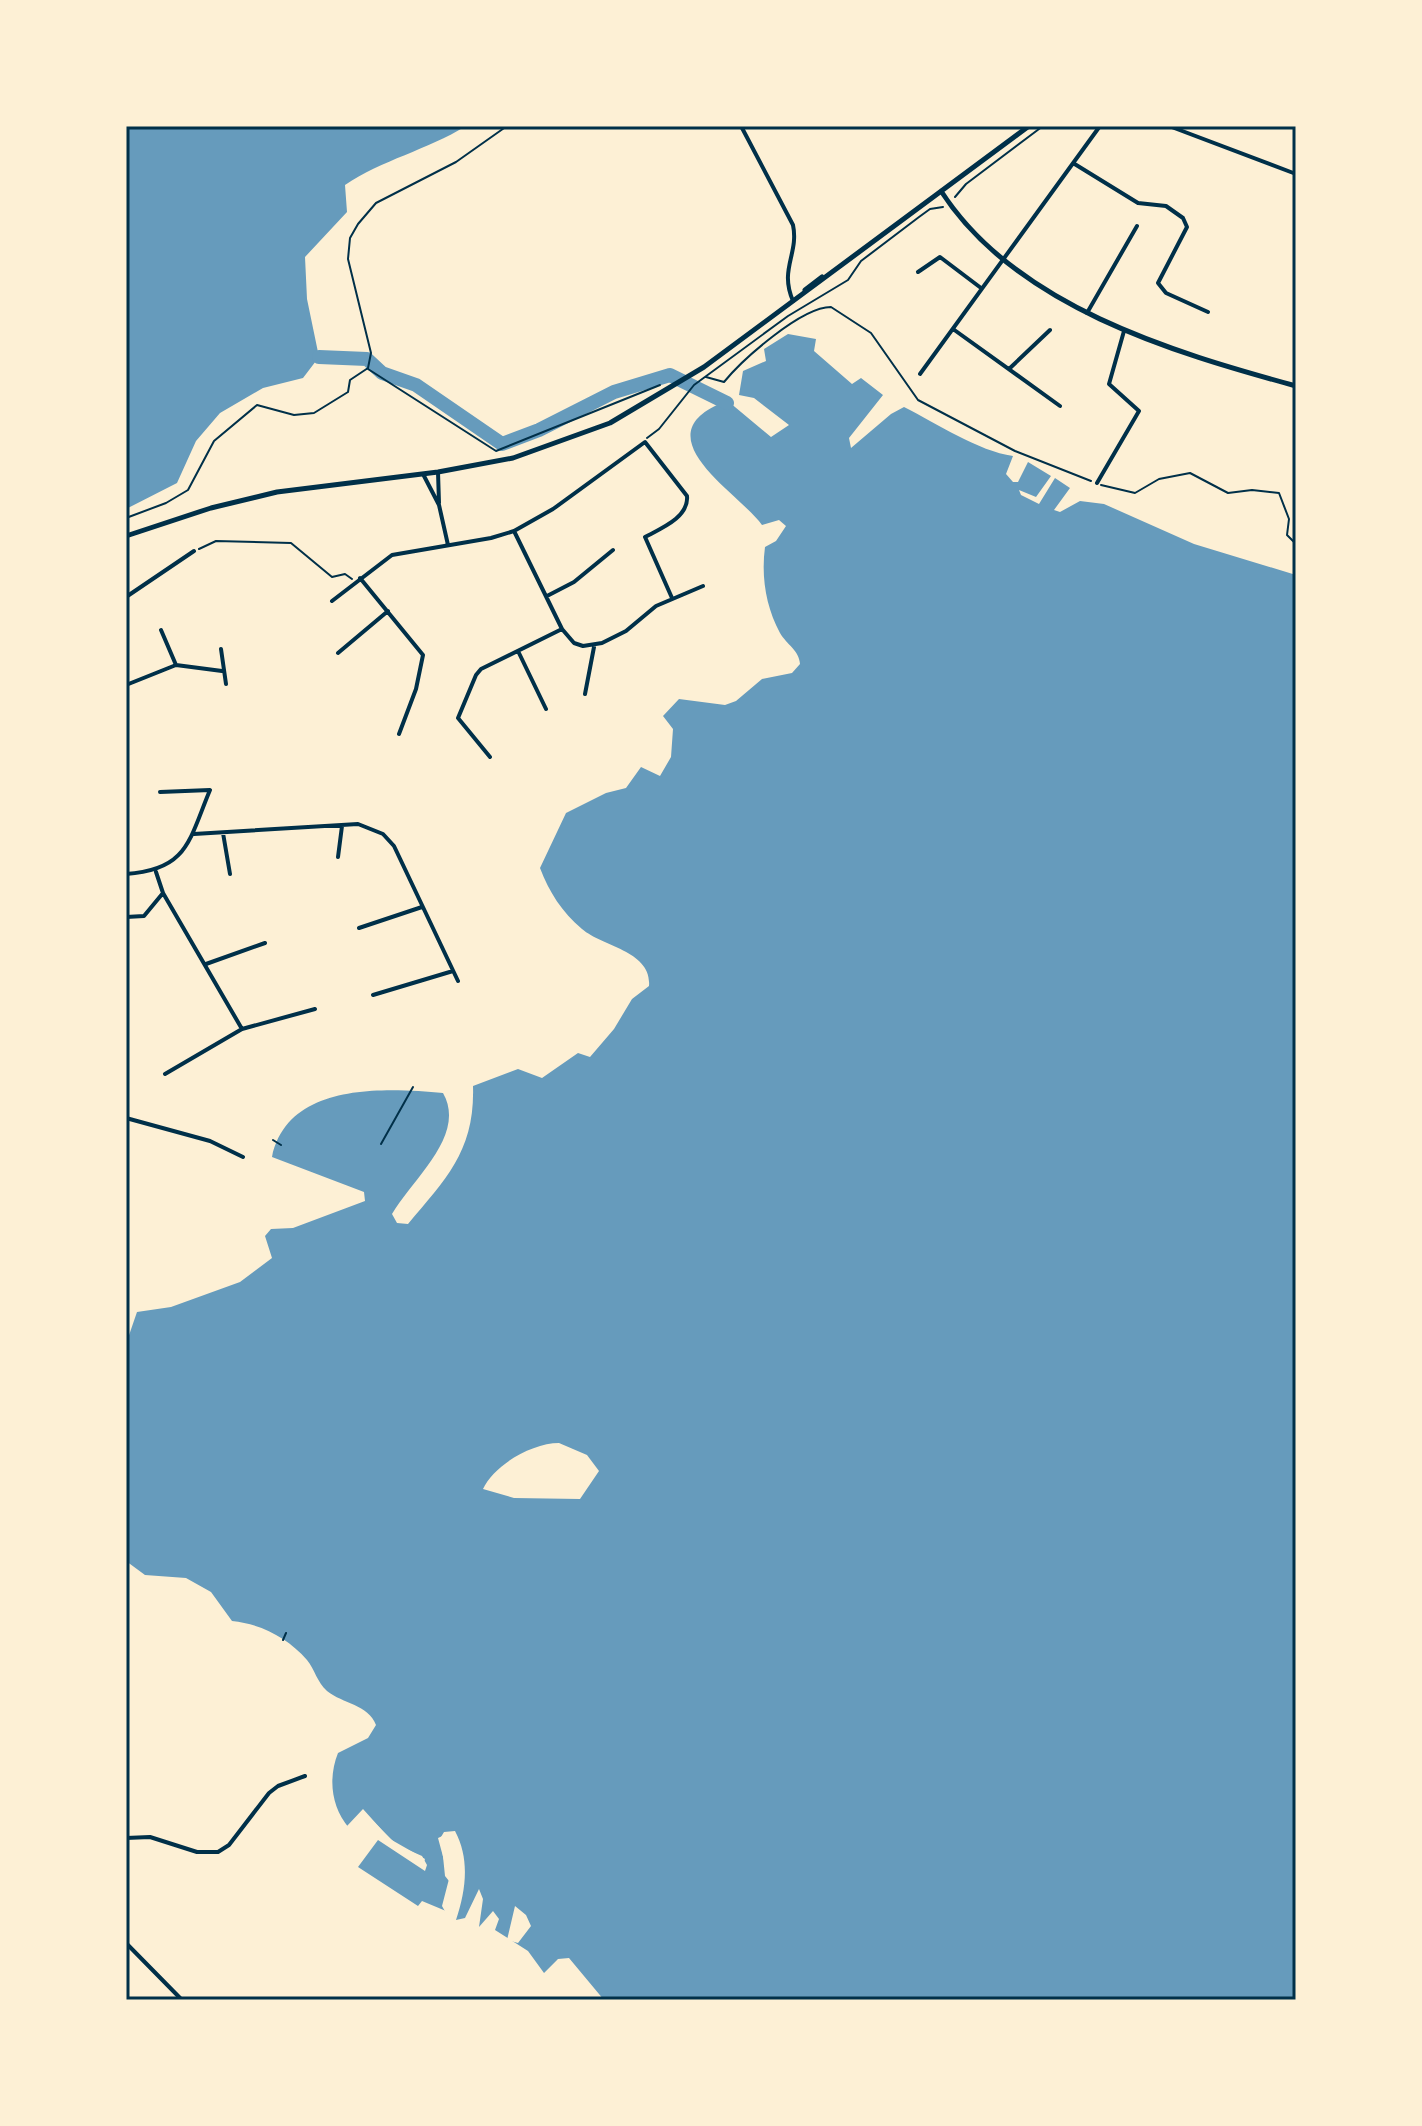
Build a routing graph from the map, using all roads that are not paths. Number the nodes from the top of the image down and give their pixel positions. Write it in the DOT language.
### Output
graph roads {
  1 [pos="741,126"];
  2 [pos="1029,126"];
  3 [pos="1100,126"];
  4 [pos="1169,126"];
  5 [pos="1073,163"];
  6 [pos="1296,174"];
  7 [pos="941,191"];
  8 [pos="1137,226"];
  9 [pos="1003,257"];
  10 [pos="918,272"];
  11 [pos="981,288"];
  12 [pos="793,301"];
  13 [pos="1208,312"];
  14 [pos="1087,313"];
  15 [pos="953,329"];
  16 [pos="1050,330"];
  17 [pos="1124,331"];
  18 [pos="1009,369"];
  19 [pos="920,374"];
  20 [pos="1296,386"];
  21 [pos="1060,406"];
  22 [pos="438,472"];
  23 [pos="423,474"];
  24 [pos="1097,483"];
  25 [pos="439,505"];
  26 [pos="514,531"];
  27 [pos="126,536"];
  28 [pos="448,545"];
  29 [pos="613,550"];
  30 [pos="194,551"];
  31 [pos="360,578"];
  32 [pos="703,586"];
  33 [pos="547,596"];
  34 [pos="126,597"];
  35 [pos="672,598"];
  36 [pos="332,601"];
  37 [pos="388,611"];
  38 [pos="562,629"];
  39 [pos="161,630"];
  40 [pos="594,647"];
  41 [pos="221,649"];
  42 [pos="518,651"];
  43 [pos="338,653"];
  44 [pos="176,665"];
  45 [pos="222,671"];
  46 [pos="226,684"];
  47 [pos="126,685"];
  48 [pos="585,694"];
  49 [pos="546,709"];
  50 [pos="399,734"];
  51 [pos="490,757"];
  52 [pos="160,792"];
  53 [pos="342,826"];
  54 [pos="223,832"];
  55 [pos="194,834"];
  56 [pos="338,857"];
  57 [pos="156,872"];
  58 [pos="126,874"];
  59 [pos="230,874"];
  60 [pos="163,893"];
  61 [pos="422,907"];
  62 [pos="126,917"];
  63 [pos="359,928"];
  64 [pos="265,943"];
  65 [pos="206,964"];
  66 [pos="453,971"];
  67 [pos="458,981"];
  68 [pos="373,995"];
  69 [pos="315,1009"];
  70 [pos="242,1029"];
  71 [pos="165,1074"];
  72 [pos="126,1118"];
  73 [pos="243,1157"];
  74 [pos="305,1776"];
  75 [pos="126,1838"];
  76 [pos="126,1943"];
  77 [pos="182,2000"];
  1 -- 12 [label="street"];
  2 -- 7 [label="main road"];
  3 -- 5 [label="street"];
  4 -- 6 [label="street"];
  5 -- 9 [label="street"];
  5 -- 13 [label="street"];
  7 -- 9 [label="main road"];
  7 -- 12 [label="main road"];
  8 -- 14 [label="street"];
  9 -- 11 [label="street"];
  9 -- 14 [label="main road"];
  10 -- 11 [label="street"];
  11 -- 15 [label="street"];
  12 -- 22 [label="main road"];
  14 -- 17 [label="main road"];
  15 -- 18 [label="street"];
  15 -- 19 [label="street"];
  16 -- 18 [label="street"];
  17 -- 20 [label="main road"];
  17 -- 24 [label="street"];
  18 -- 21 [label="street"];
  22 -- 23 [label="main road"];
  22 -- 25 [label="street"];
  23 -- 25 [label="street"];
  23 -- 27 [label="main road"];
  25 -- 28 [label="street"];
  26 -- 28 [label="street"];
  26 -- 33 [label="street"];
  26 -- 35 [label="street"];
  28 -- 31 [label="street"];
  29 -- 33 [label="street"];
  30 -- 34 [label="street"];
  31 -- 36 [label="street"];
  31 -- 37 [label="street"];
  32 -- 35 [label="street"];
  33 -- 38 [label="street"];
  35 -- 40 [label="street"];
  37 -- 43 [label="street"];
  37 -- 50 [label="street"];
  38 -- 40 [label="street"];
  38 -- 42 [label="street"];
  39 -- 44 [label="street"];
  40 -- 48 [label="street"];
  41 -- 45 [label="street"];
  42 -- 49 [label="street"];
  42 -- 51 [label="street"];
  44 -- 45 [label="street"];
  44 -- 47 [label="street"];
  45 -- 46 [label="street"];
  52 -- 55 [label="street"];
  53 -- 54 [label="street"];
  53 -- 56 [label="street"];
  53 -- 61 [label="street"];
  54 -- 55 [label="street"];
  54 -- 59 [label="street"];
  55 -- 57 [label="street"];
  57 -- 58 [label="street"];
  57 -- 60 [label="street"];
  60 -- 62 [label="street"];
  60 -- 65 [label="street"];
  61 -- 63 [label="street"];
  61 -- 66 [label="street"];
  64 -- 65 [label="street"];
  65 -- 70 [label="street"];
  66 -- 67 [label="street"];
  66 -- 68 [label="street"];
  69 -- 70 [label="street"];
  70 -- 71 [label="street"];
  72 -- 73 [label="street"];
  74 -- 75 [label="street"];
  76 -- 77 [label="street"];
}
